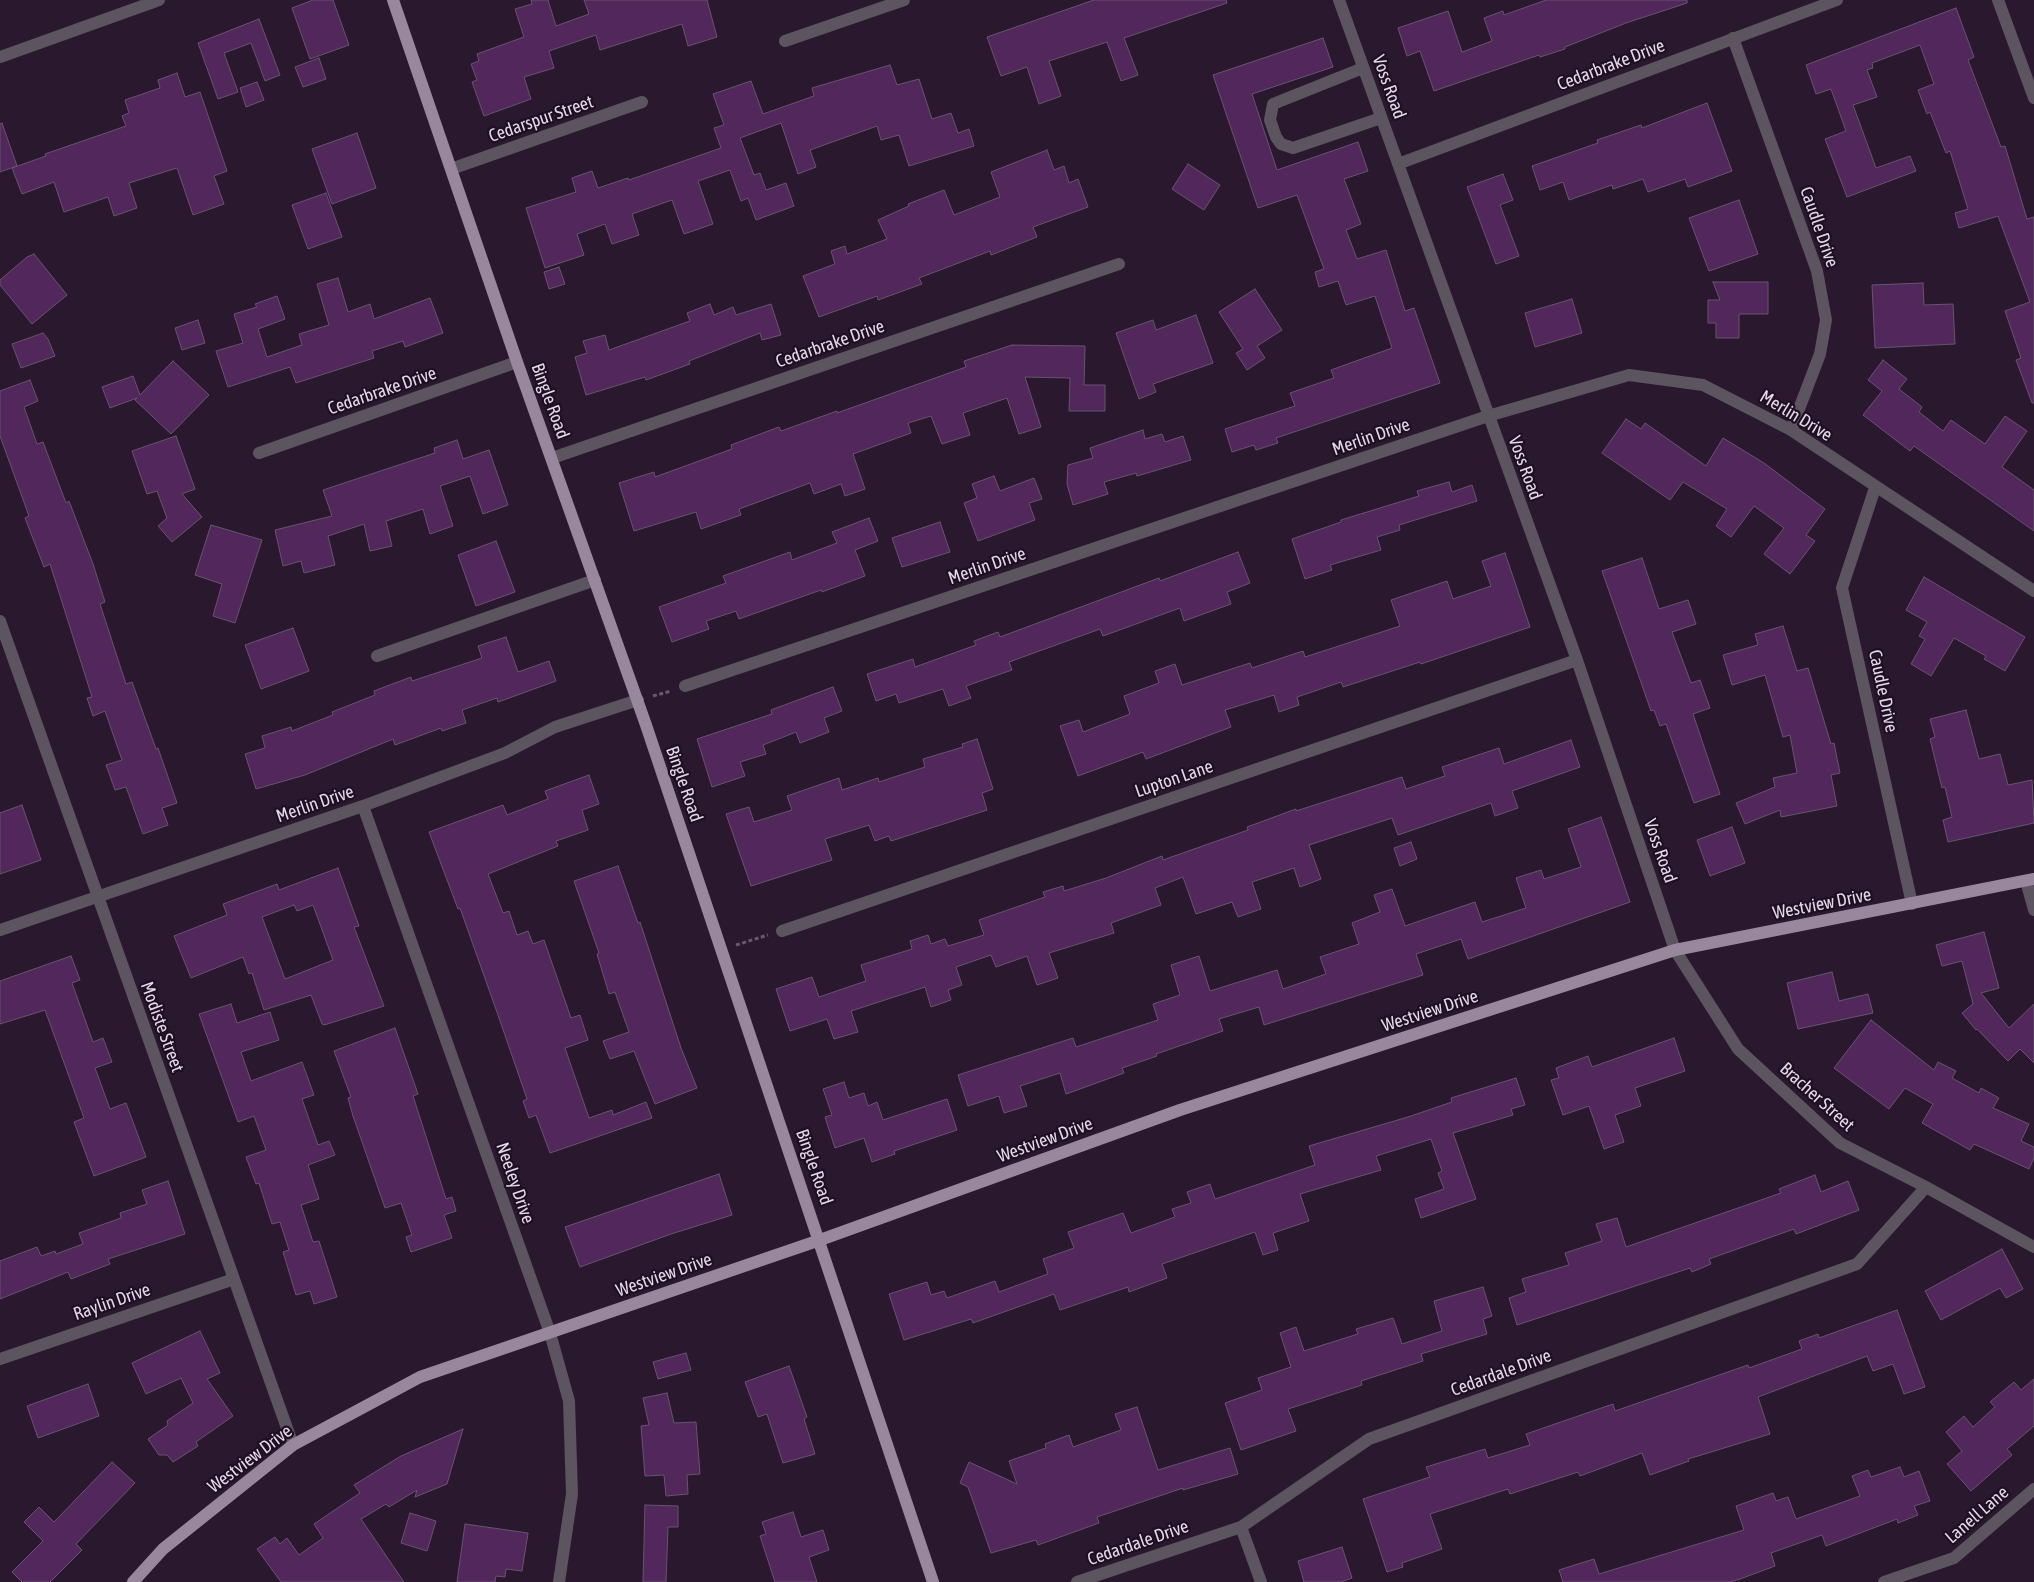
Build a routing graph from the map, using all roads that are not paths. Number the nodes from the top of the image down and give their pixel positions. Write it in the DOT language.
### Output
graph roads {
  1 [pos="159,0"];
  2 [pos="393,0"];
  3 [pos="904,0"];
  4 [pos="1339,0"];
  5 [pos="1837,0"];
  6 [pos="1998,0"];
  7 [pos="1733,38"];
  8 [pos="785,41"];
  9 [pos="0,57"];
  10 [pos="1363,68"];
  11 [pos="2034,98"];
  12 [pos="642,102"];
  13 [pos="1381,118"];
  14 [pos="1398,164"];
  15 [pos="451,169"];
  16 [pos="1119,264"];
  17 [pos="516,362"];
  18 [pos="1488,416"];
  19 [pos="1791,430"];
  20 [pos="258,453"];
  21 [pos="552,458"];
  22 [pos="1875,488"];
  23 [pos="595,580"];
  24 [pos="2034,591"];
  25 [pos="0,621"];
  26 [pos="377,656"];
  27 [pos="1576,660"];
  28 [pos="688,686"];
  29 [pos="638,700"];
  30 [pos="363,806"];
  31 [pos="2030,880"];
  32 [pos="96,896"];
  33 [pos="1912,904"];
  34 [pos="2034,910"];
  35 [pos="0,930"];
  36 [pos="785,930"];
  37 [pos="1675,950"];
  38 [pos="1926,1187"];
  39 [pos="820,1240"];
  40 [pos="2034,1247"];
  41 [pos="234,1279"];
  42 [pos="550,1333"];
  43 [pos="0,1359"];
  44 [pos="293,1445"];
  45 [pos="2034,1489"];
  46 [pos="1241,1527"];
  47 [pos="133,1582"];
  48 [pos="559,1582"];
  49 [pos="933,1582"];
  50 [pos="1077,1582"];
  51 [pos="1261,1582"];
  52 [pos="1884,1582"];
  1 -- 9 [label="street"];
  2 -- 15 [label="main road, Bingle Road"];
  3 -- 8 [label="street"];
  4 -- 10 [label="street, Voss Road"];
  5 -- 7 [label="street, Cedarbrake Drive"];
  6 -- 11 [label="street"];
  7 -- 14 [label="street, Cedarbrake Drive"];
  7 -- 19 [label="street, Caudle Drive"];
  10 -- 13 [label="street, Voss Road"];
  10 -- 13 [label="street"];
  12 -- 15 [label="street, Cedarspur Street"];
  13 -- 14 [label="street, Voss Road"];
  14 -- 18 [label="street, Voss Road"];
  15 -- 17 [label="main road, Bingle Road"];
  16 -- 21 [label="street, Cedarbrake Drive"];
  17 -- 20 [label="street, Cedarbrake Drive"];
  17 -- 21 [label="main road, Bingle Road"];
  18 -- 19 [label="street, Merlin Drive"];
  18 -- 27 [label="street, Voss Road"];
  18 -- 28 [label="street, Merlin Drive"];
  19 -- 22 [label="street, Merlin Drive"];
  21 -- 23 [label="main road, Bingle Road"];
  22 -- 24 [label="street, Merlin Drive"];
  22 -- 33 [label="street, Caudle Drive"];
  23 -- 26 [label="street"];
  23 -- 29 [label="main road, Bingle Road"];
  25 -- 32 [label="street, Modiste Street"];
  27 -- 36 [label="street, Lupton Lane"];
  27 -- 37 [label="street, Voss Road"];
  29 -- 30 [label="street, Merlin Drive"];
  29 -- 39 [label="main road, Bingle Road"];
  30 -- 32 [label="street, Merlin Drive"];
  30 -- 42 [label="street, Neeley Drive"];
  31 -- 33 [label="main road, Westview Drive"];
  31 -- 34 [label="street"];
  32 -- 35 [label="street, Merlin Drive"];
  32 -- 41 [label="street, Modiste Street"];
  33 -- 37 [label="main road, Westview Drive"];
  37 -- 38 [label="street, Bracher Street"];
  37 -- 39 [label="main road, Westview Drive"];
  38 -- 40 [label="street, Bracher Street"];
  38 -- 46 [label="street, Cedardale Drive"];
  39 -- 42 [label="main road, Westview Drive"];
  39 -- 49 [label="main road, Bingle Road"];
  41 -- 43 [label="street, Raylin Drive"];
  41 -- 44 [label="street, Modiste Street"];
  42 -- 44 [label="main road, Westview Drive"];
  42 -- 48 [label="street, Neeley Drive"];
  44 -- 47 [label="main road, Westview Drive"];
  45 -- 52 [label="street, Lanell Lane"];
  46 -- 50 [label="street, Cedardale Drive"];
  46 -- 51 [label="street"];
}
